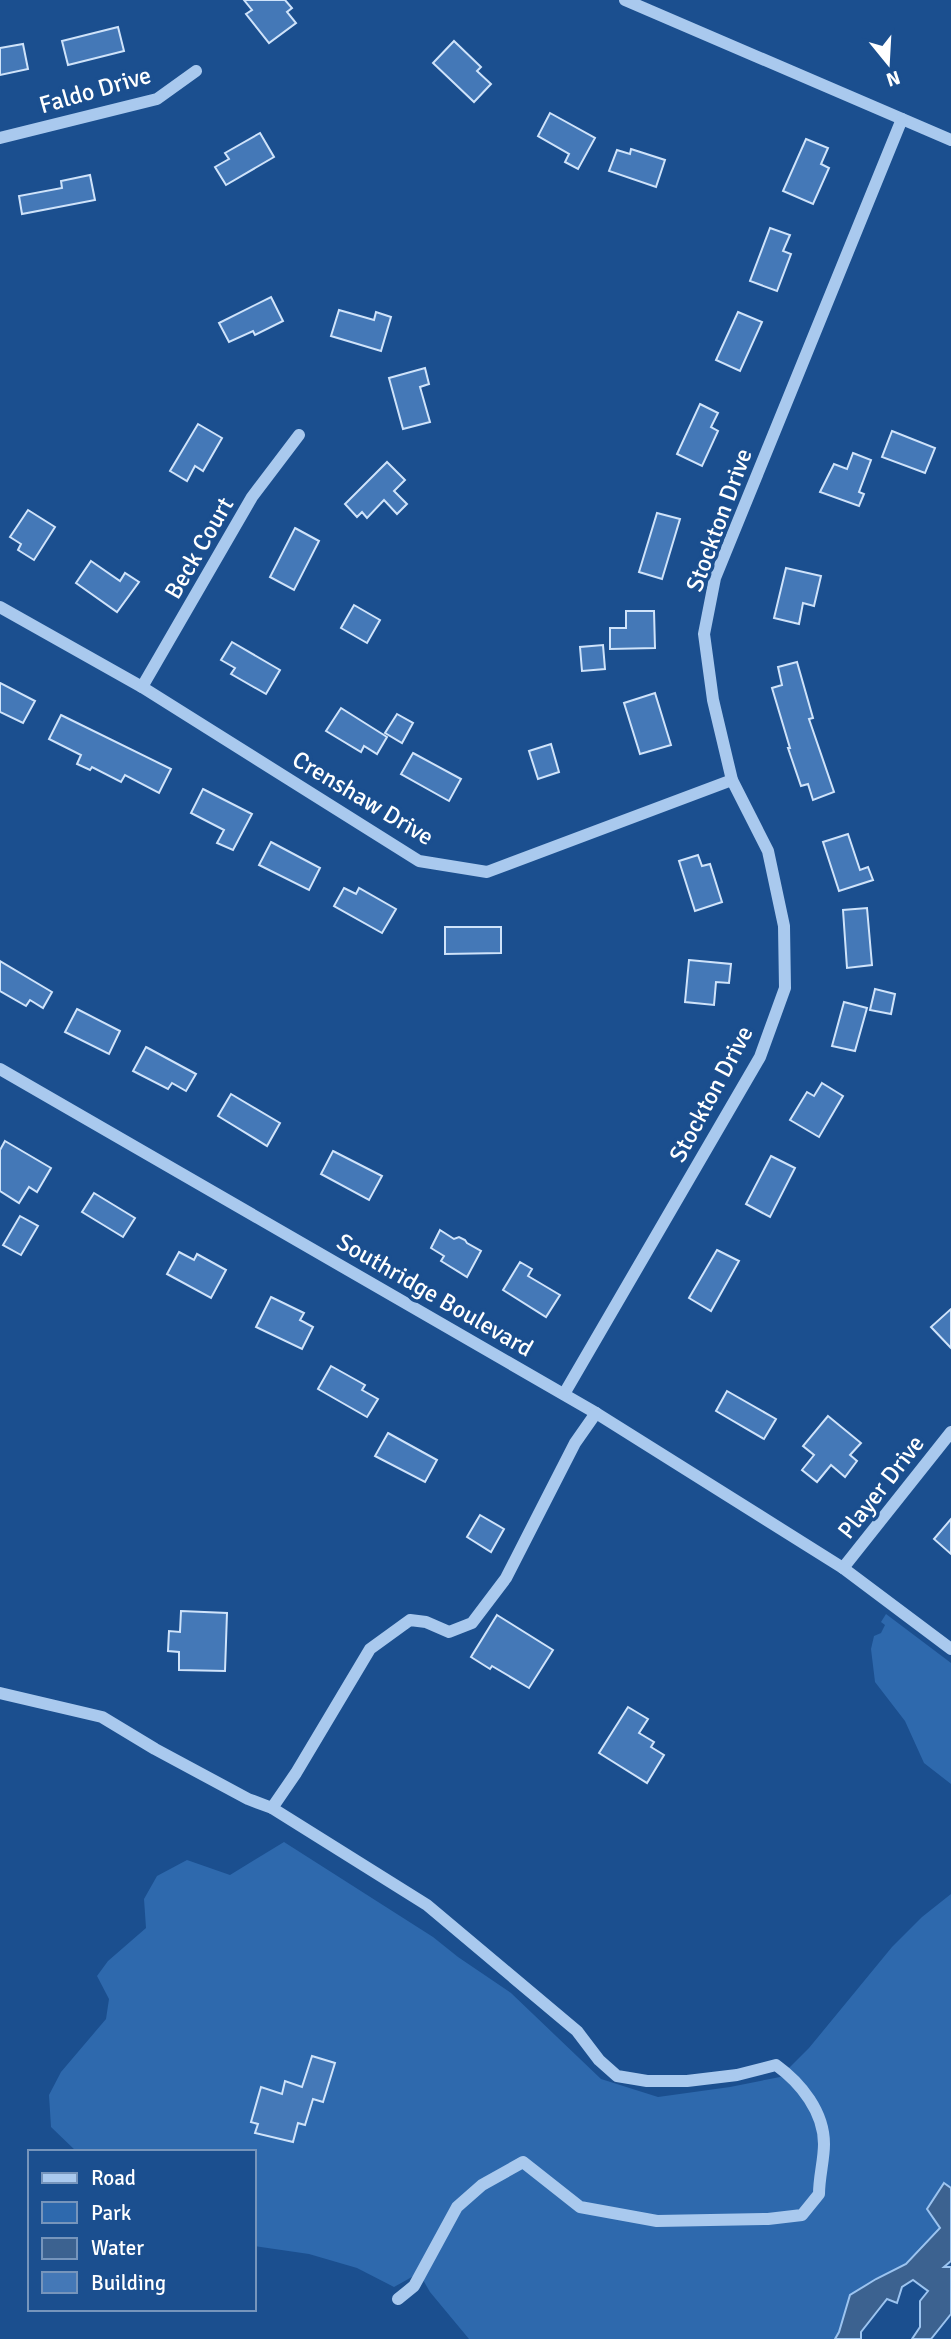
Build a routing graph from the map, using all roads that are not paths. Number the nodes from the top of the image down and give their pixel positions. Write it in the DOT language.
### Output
graph roads {
  1 [pos="625,0"];
  2 [pos="196,71"];
  3 [pos="902,119"];
  4 [pos="0,138"];
  5 [pos="951,140"];
  6 [pos="299,435"];
  7 [pos="0,607"];
  8 [pos="142,687"];
  9 [pos="732,780"];
  10 [pos="0,1069"];
  11 [pos="564,1394"];
  12 [pos="596,1413"];
  13 [pos="951,1432"];
  14 [pos="844,1568"];
  15 [pos="951,1649"];
  16 [pos="0,1693"];
  17 [pos="272,1808"];
  18 [pos="398,2299"];
  1 -- 3 [label="street"];
  2 -- 4 [label="street, Faldo Drive"];
  3 -- 5 [label="street"];
  3 -- 9 [label="street, Stockton Drive"];
  6 -- 8 [label="street, Beck Court"];
  7 -- 8 [label="street, Crenshaw Drive"];
  8 -- 9 [label="street, Crenshaw Drive"];
  9 -- 11 [label="street, Stockton Drive"];
  10 -- 11 [label="street, Southridge Boulevard"];
  11 -- 12 [label="street, Southridge Boulevard"];
  12 -- 14 [label="street, Southridge Boulevard"];
  12 -- 17 [label="street"];
  13 -- 14 [label="street, Player Drive"];
  14 -- 15 [label="street, Southridge Boulevard"];
  16 -- 17 [label="street"];
  17 -- 18 [label="street"];
}
